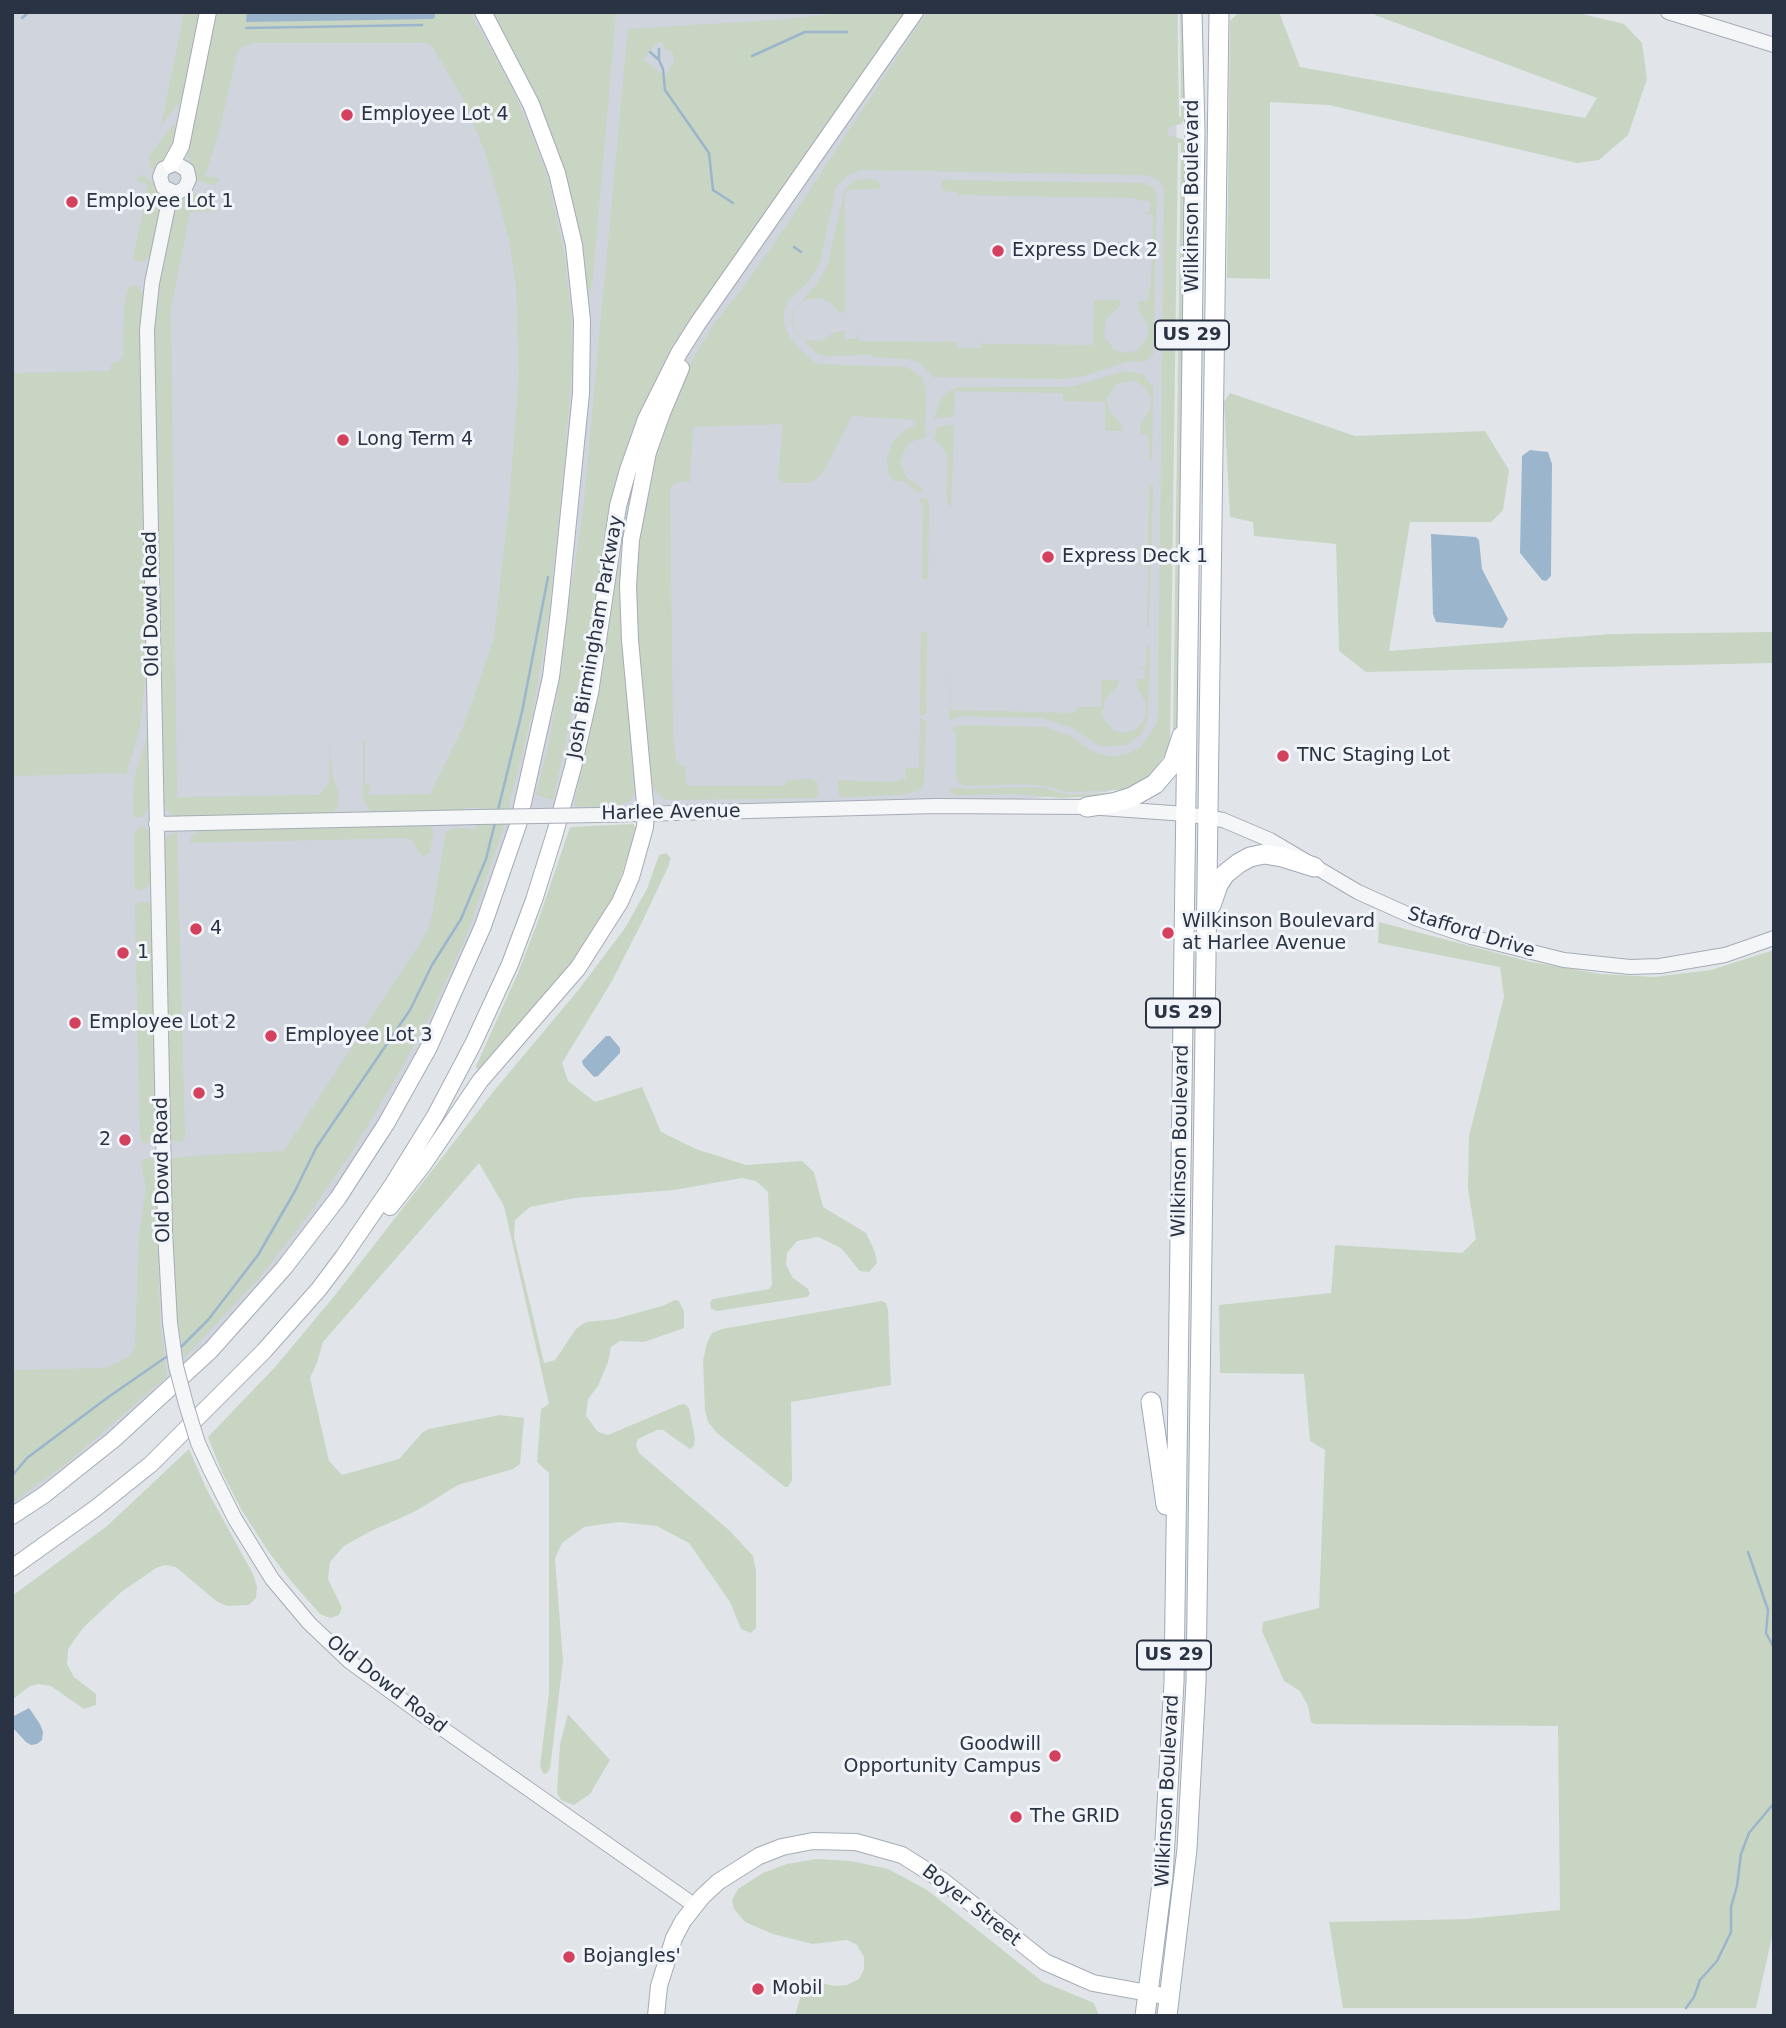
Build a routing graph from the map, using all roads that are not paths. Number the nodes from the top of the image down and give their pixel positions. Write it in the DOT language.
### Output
graph roads {
  1 [pos="208,12"];
  2 [pos="483,12"];
  3 [pos="915,12"];
  4 [pos="1192,12"];
  5 [pos="1219,12"];
  6 [pos="1668,12"];
  7 [pos="1774,45"];
  8 [pos="171,164"];
  9 [pos="172,192"];
  10 [pos="730,276"];
  11 [pos="1191,431"];
  12 [pos="1213,431"];
  13 [pos="1188,708"];
  14 [pos="1087,807"];
  15 [pos="646,814"];
  16 [pos="1186,814"];
  17 [pos="1208,817"];
  18 [pos="156,824"];
  19 [pos="1314,867"];
  20 [pos="1206,937"];
  21 [pos="1774,938"];
  22 [pos="319,1289"];
  23 [pos="1151,1402"];
  24 [pos="12,1517"];
  25 [pos="1175,1563"];
  26 [pos="12,1568"];
  27 [pos="694,1905"];
  28 [pos="1148,1993"];
  29 [pos="1169,2007"];
  30 [pos="656,2016"];
  31 [pos="1145,2016"];
  1 -- 8 [label="main road"];
  2 -- 24 [label="main road, Josh Birmingham Parkway"];
  3 -- 10 [label="main road, Josh Birmingham Parkway"];
  4 -- 11 [label="main road, Wilkinson Boulevard / US 29"];
  5 -- 12 [label="main road, Wilkinson Boulevard / US 29"];
  6 -- 7 [label="street"];
  8 -- 9 [label="street, Old Dowd Road"];
  8 -- 9 [label="street, Old Dowd Road"];
  9 -- 18 [label="street, Old Dowd Road"];
  10 -- 15 [label="main road"];
  10 -- 22 [label="main road, Josh Birmingham Parkway"];
  11 -- 12 [label="main road"];
  11 -- 13 [label="main road, Wilkinson Boulevard / US 29"];
  12 -- 17 [label="main road, Wilkinson Boulevard / US 29"];
  13 -- 14 [label="main road"];
  13 -- 16 [label="main road, Wilkinson Boulevard / US 29"];
  14 -- 15 [label="street, Harlee Avenue"];
  14 -- 16 [label="street, Harlee Avenue"];
  15 -- 18 [label="street, Harlee Avenue, bridge"];
  15 -- 22 [label="main road"];
  16 -- 17 [label="street, Stafford Drive"];
  16 -- 25 [label="main road, Wilkinson Boulevard / US 29"];
  17 -- 19 [label="street, Stafford Drive"];
  17 -- 20 [label="main road, Wilkinson Boulevard / US 29"];
  18 -- 27 [label="street, Old Dowd Road, bridge"];
  19 -- 20 [label="main road"];
  19 -- 21 [label="street, Stafford Drive"];
  20 -- 29 [label="main road, Wilkinson Boulevard / US 29"];
  22 -- 26 [label="main road, Josh Birmingham Parkway"];
  23 -- 25 [label="main road"];
  25 -- 28 [label="main road, Wilkinson Boulevard / US 29"];
  27 -- 28 [label="main road, Boyer Street"];
  27 -- 30 [label="main road, Boyer Street"];
  28 -- 29 [label="main road, Boyer Street"];
  28 -- 31 [label="main road, Wilkinson Boulevard / US 29"];
}
